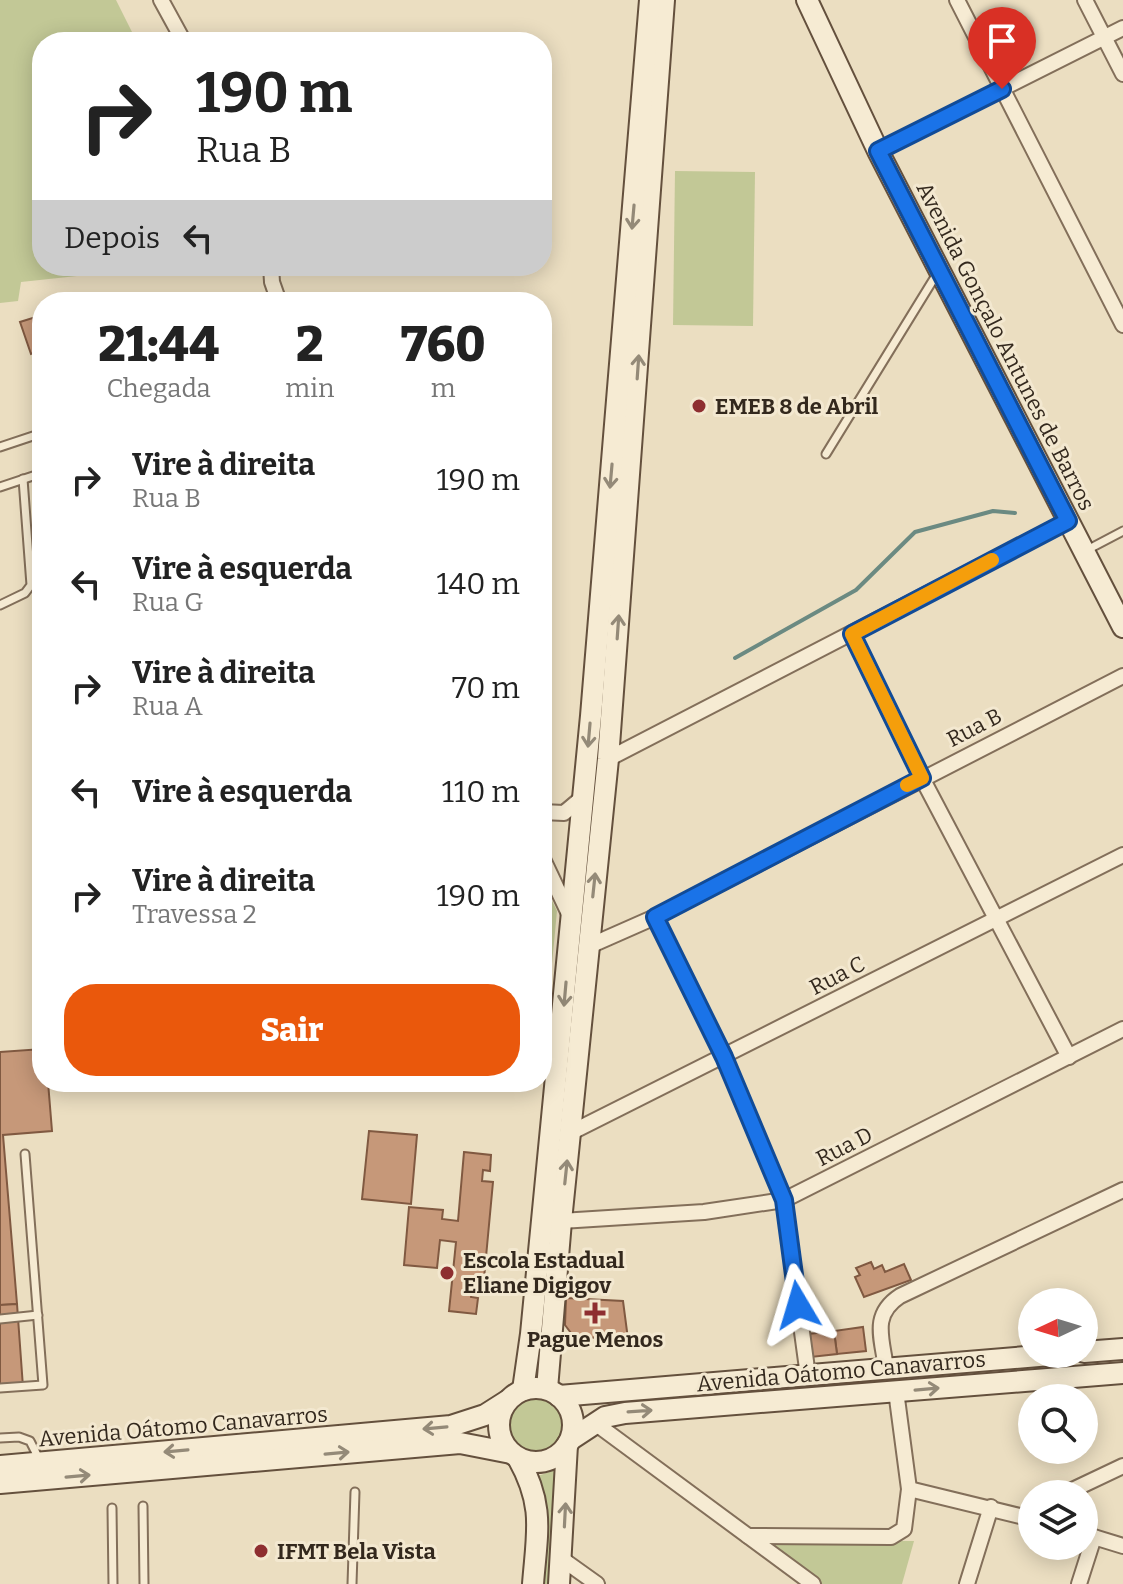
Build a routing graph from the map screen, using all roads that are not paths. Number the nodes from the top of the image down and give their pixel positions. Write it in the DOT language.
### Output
graph roads {
  1 [pos="161,0"];
  2 [pos="650,0"];
  3 [pos="664,0"];
  4 [pos="807,0"];
  5 [pos="957,0"];
  6 [pos="1085,0"];
  7 [pos="1123,28"];
  8 [pos="179,32"];
  9 [pos="1105,37"];
  10 [pos="1123,74"];
  11 [pos="1002,89"];
  12 [pos="878,151"];
  13 [pos="939,270"];
  14 [pos="1123,325"];
  15 [pos="32,436"];
  16 [pos="0,447"];
  17 [pos="826,454"];
  18 [pos="32,476"];
  19 [pos="23,479"];
  20 [pos="0,487"];
  21 [pos="1068,521"];
  22 [pos="1123,531"];
  23 [pos="1085,551"];
  24 [pos="0,605"];
  25 [pos="1123,627"];
  26 [pos="852,634"];
  27 [pos="1123,676"];
  28 [pos="608,759"];
  29 [pos="922,778"];
  30 [pos="583,797"];
  31 [pos="552,812"];
  32 [pos="1123,855"];
  33 [pos="552,877"];
  34 [pos="655,917"];
  35 [pos="572,918"];
  36 [pos="999,919"];
  37 [pos="587,947"];
  38 [pos="1123,1029"];
  39 [pos="724,1057"];
  40 [pos="1069,1057"];
  41 [pos="570,1133"];
  42 [pos="25,1154"];
  43 [pos="1123,1190"];
  44 [pos="784,1200"];
  45 [pos="561,1221"];
  46 [pos="38,1315"];
  47 [pos="0,1319"];
  48 [pos="1123,1349"];
  49 [pos="1098,1351"];
  50 [pos="1018,1358"];
  51 [pos="886,1368"];
  52 [pos="1123,1373"];
  53 [pos="808,1376"];
  54 [pos="0,1388"];
  55 [pos="896,1391"];
  56 [pos="553,1392"];
  57 [pos="515,1395"];
  58 [pos="595,1423"];
  59 [pos="0,1438"];
  60 [pos="568,1443"];
  61 [pos="514,1456"];
  62 [pos="40,1463"];
  63 [pos="0,1466"];
  64 [pos="1123,1466"];
  65 [pos="1094,1480"];
  66 [pos="0,1483"];
  67 [pos="909,1489"];
  68 [pos="355,1492"];
  69 [pos="143,1506"];
  70 [pos="991,1507"];
  71 [pos="112,1508"];
  72 [pos="1018,1512"];
  73 [pos="748,1536"];
  74 [pos="1098,1539"];
  75 [pos="1123,1546"];
  76 [pos="562,1559"];
  77 [pos="1084,1560"];
  78 [pos="113,1584"];
  79 [pos="144,1584"];
  80 [pos="352,1584"];
  81 [pos="533,1584"];
  82 [pos="559,1584"];
  83 [pos="597,1584"];
  84 [pos="813,1584"];
  85 [pos="967,1584"];
  86 [pos="1079,1584"];
  1 -- 8 [label="street"];
  2 -- 30 [label="main road, one-way"];
  28 -- 3 [label="main road, one-way"];
  4 -- 12 [label="main road, Avenida Gonçalo Antunes de Barros"];
  5 -- 11 [label="street"];
  6 -- 9 [label="street"];
  7 -- 9 [label="street"];
  9 -- 10 [label="street"];
  9 -- 11 [label="street"];
  11 -- 12 [label="street"];
  11 -- 14 [label="street"];
  12 -- 13 [label="main road, Avenida Gonçalo Antunes de Barros"];
  13 -- 17 [label="lane"];
  13 -- 21 [label="main road, Avenida Gonçalo Antunes de Barros"];
  15 -- 16 [label="lane"];
  18 -- 19 [label="lane"];
  19 -- 20 [label="lane"];
  19 -- 24 [label="lane"];
  21 -- 23 [label="main road, Avenida Gonçalo Antunes de Barros"];
  21 -- 26 [label="street"];
  22 -- 23 [label="lane"];
  23 -- 25 [label="main road, Avenida Gonçalo Antunes de Barros"];
  26 -- 28 [label="street"];
  26 -- 29 [label="street"];
  27 -- 29 [label="street, Rua B"];
  37 -- 28 [label="main road, one-way"];
  29 -- 34 [label="street, Rua B"];
  29 -- 36 [label="street"];
  30 -- 31 [label="street"];
  30 -- 35 [label="main road"];
  32 -- 36 [label="street, Rua C"];
  33 -- 35 [label="street"];
  34 -- 37 [label="street, Rua B"];
  34 -- 39 [label="street"];
  35 -- 57 [label="main road, one-way"];
  36 -- 39 [label="street, Rua C"];
  36 -- 40 [label="street"];
  37 -- 41 [label="main road"];
  38 -- 40 [label="street, Rua D"];
  39 -- 41 [label="street, Rua C"];
  39 -- 44 [label="street"];
  40 -- 44 [label="street, Rua D"];
  45 -- 41 [label="main road, one-way"];
  42 -- 46 [label="lane"];
  43 -- 51 [label="street"];
  44 -- 45 [label="street, Rua D"];
  44 -- 53 [label="street"];
  45 -- 56 [label="main road"];
  46 -- 47 [label="lane"];
  46 -- 54 [label="lane"];
  48 -- 49 [label="main road"];
  50 -- 51 [label="main road, Avenida Oátomo Canavarros"];
  51 -- 53 [label="main road, Avenida Oátomo Canavarros"];
  55 -- 52 [label="main road, Avenida Oátomo Canavarros, one-way"];
  53 -- 56 [label="main road, Avenida Oátomo Canavarros"];
  58 -- 55 [label="main road, Avenida Oátomo Canavarros, one-way"];
  55 -- 67 [label="street"];
  56 -- 57 [label="main road"];
  56 -- 60 [label="main road"];
  57 -- 61 [label="main road"];
  57 -- 62 [label="main road, Avenida Oátomo Canavarros, one-way"];
  58 -- 60 [label="main road, Avenida Oátomo Canavarros"];
  58 -- 73 [label="street"];
  59 -- 62 [label="lane"];
  60 -- 61 [label="main road"];
  76 -- 60 [label="main road, one-way"];
  66 -- 61 [label="main road, Avenida Oátomo Canavarros, one-way"];
  61 -- 81 [label="main road"];
  62 -- 63 [label="main road, Avenida Oátomo Canavarros"];
  64 -- 65 [label="street"];
  67 -- 70 [label="street"];
  67 -- 73 [label="street"];
  68 -- 80 [label="lane"];
  69 -- 79 [label="lane"];
  70 -- 72 [label="street"];
  70 -- 85 [label="street"];
  71 -- 78 [label="lane"];
  73 -- 84 [label="street"];
  74 -- 75 [label="street"];
  76 -- 82 [label="main road"];
  76 -- 83 [label="street"];
  77 -- 86 [label="street"];
}
